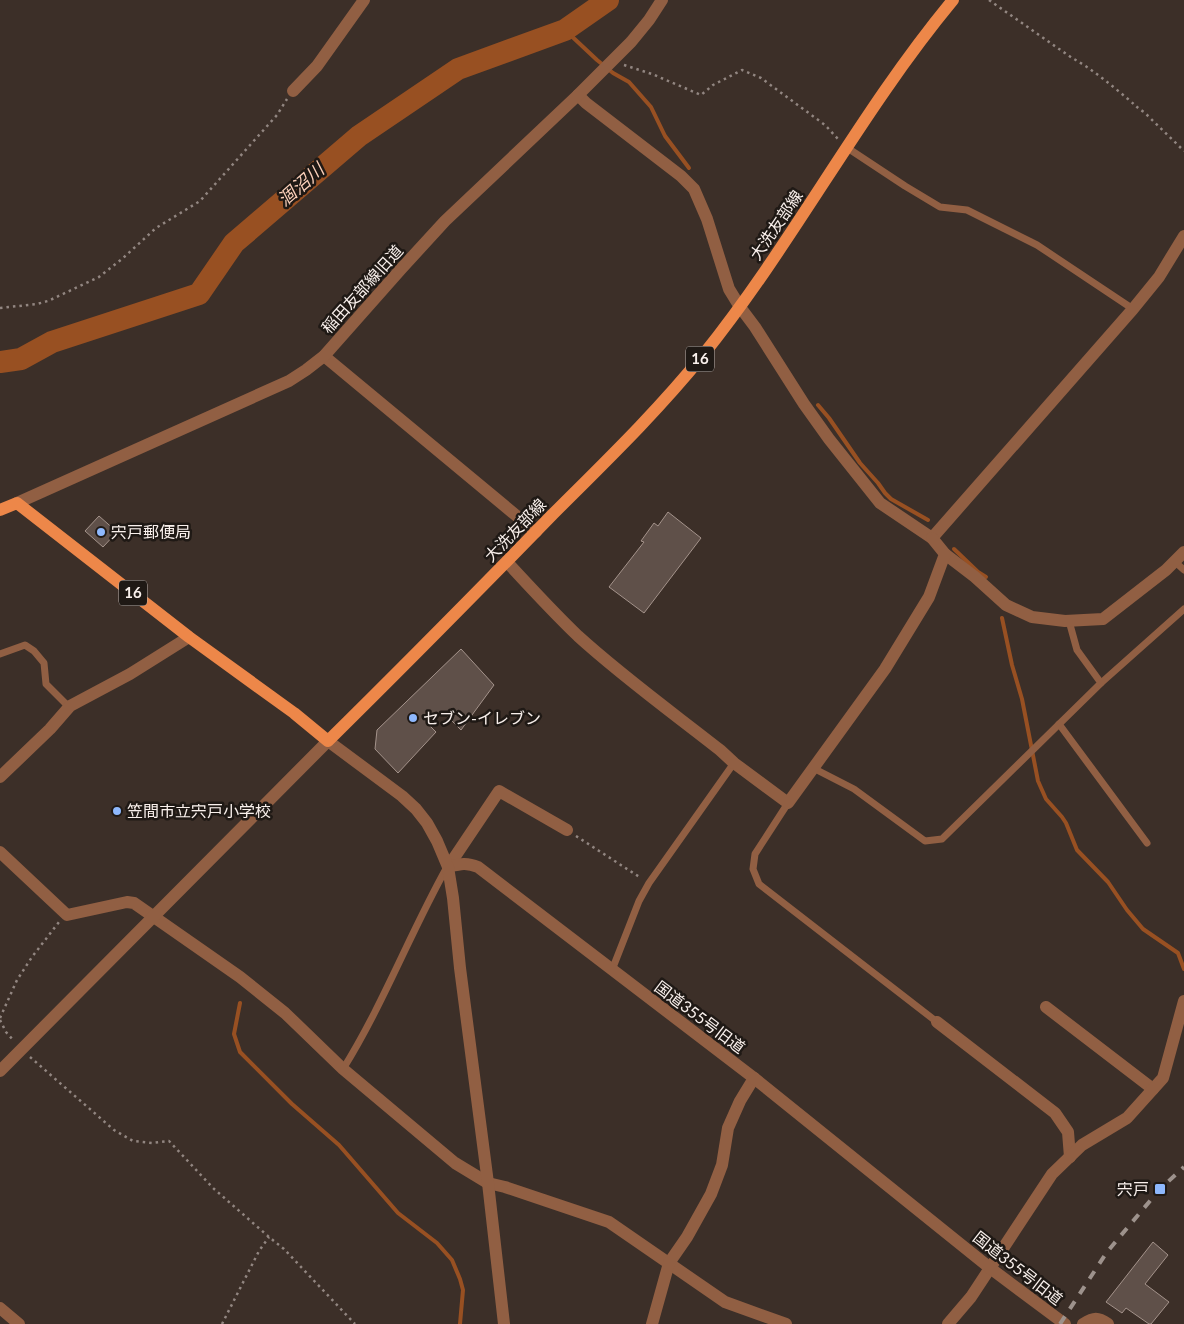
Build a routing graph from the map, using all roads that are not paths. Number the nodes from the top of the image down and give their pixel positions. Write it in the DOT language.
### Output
graph roads {
  1 [pos="364,0"];
  2 [pos="662,0"];
  3 [pos="953,0"];
  4 [pos="293,91"];
  5 [pos="578,95"];
  6 [pos="846,147"];
  7 [pos="1184,236"];
  8 [pos="740,307"];
  9 [pos="1133,309"];
  10 [pos="324,356"];
  11 [pos="17,503"];
  12 [pos="0,510"];
  13 [pos="536,532"];
  14 [pos="932,538"];
  15 [pos="1184,552"];
  16 [pos="945,554"];
  17 [pos="507,562"];
  18 [pos="1179,566"];
  19 [pos="1184,609"];
  20 [pos="1069,621"];
  21 [pos="189,637"];
  22 [pos="0,654"];
  23 [pos="1101,684"];
  24 [pos="69,708"];
  25 [pos="1059,724"];
  26 [pos="328,741"];
  27 [pos="734,763"];
  28 [pos="813,768"];
  29 [pos="0,777"];
  30 [pos="788,803"];
  31 [pos="566,830"];
  32 [pos="1147,843"];
  33 [pos="0,852"];
  34 [pos="448,867"];
  35 [pos="153,917"];
  36 [pos="612,970"];
  37 [pos="1184,1001"];
  38 [pos="1046,1007"];
  39 [pos="937,1022"];
  40 [pos="344,1069"];
  41 [pos="0,1070"];
  42 [pos="754,1078"];
  43 [pos="1153,1089"];
  44 [pos="1070,1157"];
  45 [pos="488,1183"];
  46 [pos="669,1263"];
  47 [pos="990,1268"];
  48 [pos="0,1308"];
  49 [pos="19,1324"];
  50 [pos="504,1324"];
  51 [pos="652,1324"];
  52 [pos="786,1324"];
  53 [pos="948,1324"];
  54 [pos="1065,1324"];
  55 [pos="1083,1324"];
  56 [pos="1108,1324"];
  1 -- 4 [label="street"];
  2 -- 5 [label="street, 稲田友部線旧道"];
  3 -- 6 [label="main road, 大洗友部線 / 16"];
  5 -- 8 [label="street"];
  5 -- 10 [label="street, 稲田友部線旧道"];
  6 -- 8 [label="main road, 大洗友部線 / 16"];
  6 -- 9 [label="lane"];
  7 -- 9 [label="street"];
  8 -- 13 [label="main road, 大洗友部線 / 16"];
  8 -- 14 [label="street"];
  9 -- 14 [label="street"];
  10 -- 11 [label="street, 稲田友部線旧道"];
  10 -- 13 [label="street"];
  11 -- 12 [label="main road"];
  11 -- 21 [label="main road, 16"];
  13 -- 17 [label="main road, 大洗友部線 / 16"];
  14 -- 16 [label="street"];
  15 -- 18 [label="street"];
  16 -- 20 [label="street"];
  16 -- 28 [label="street"];
  17 -- 26 [label="main road, 大洗友部線 / 16"];
  17 -- 27 [label="street"];
  18 -- 20 [label="street"];
  19 -- 23 [label="lane"];
  20 -- 23 [label="lane"];
  21 -- 24 [label="street"];
  21 -- 26 [label="main road, 16"];
  22 -- 24 [label="lane"];
  23 -- 25 [label="lane"];
  24 -- 29 [label="street"];
  25 -- 28 [label="lane"];
  25 -- 32 [label="lane"];
  26 -- 34 [label="street"];
  26 -- 35 [label="street"];
  27 -- 30 [label="street"];
  27 -- 36 [label="lane"];
  28 -- 30 [label="street"];
  30 -- 39 [label="lane"];
  31 -- 34 [label="street"];
  33 -- 35 [label="street"];
  34 -- 36 [label="street, 国道355号旧道"];
  34 -- 40 [label="lane"];
  34 -- 45 [label="street"];
  35 -- 40 [label="street"];
  35 -- 41 [label="street"];
  36 -- 42 [label="street, 国道355号旧道"];
  37 -- 43 [label="street"];
  38 -- 43 [label="street"];
  39 -- 44 [label="street"];
  40 -- 45 [label="street"];
  42 -- 46 [label="street"];
  42 -- 47 [label="street, 国道355号旧道"];
  43 -- 44 [label="street"];
  44 -- 47 [label="street"];
  45 -- 46 [label="street"];
  45 -- 50 [label="street"];
  46 -- 51 [label="street"];
  46 -- 52 [label="street"];
  47 -- 53 [label="street"];
  47 -- 54 [label="street, 国道355号旧道"];
  48 -- 49 [label="street"];
  55 -- 56 [label="street"];
}
